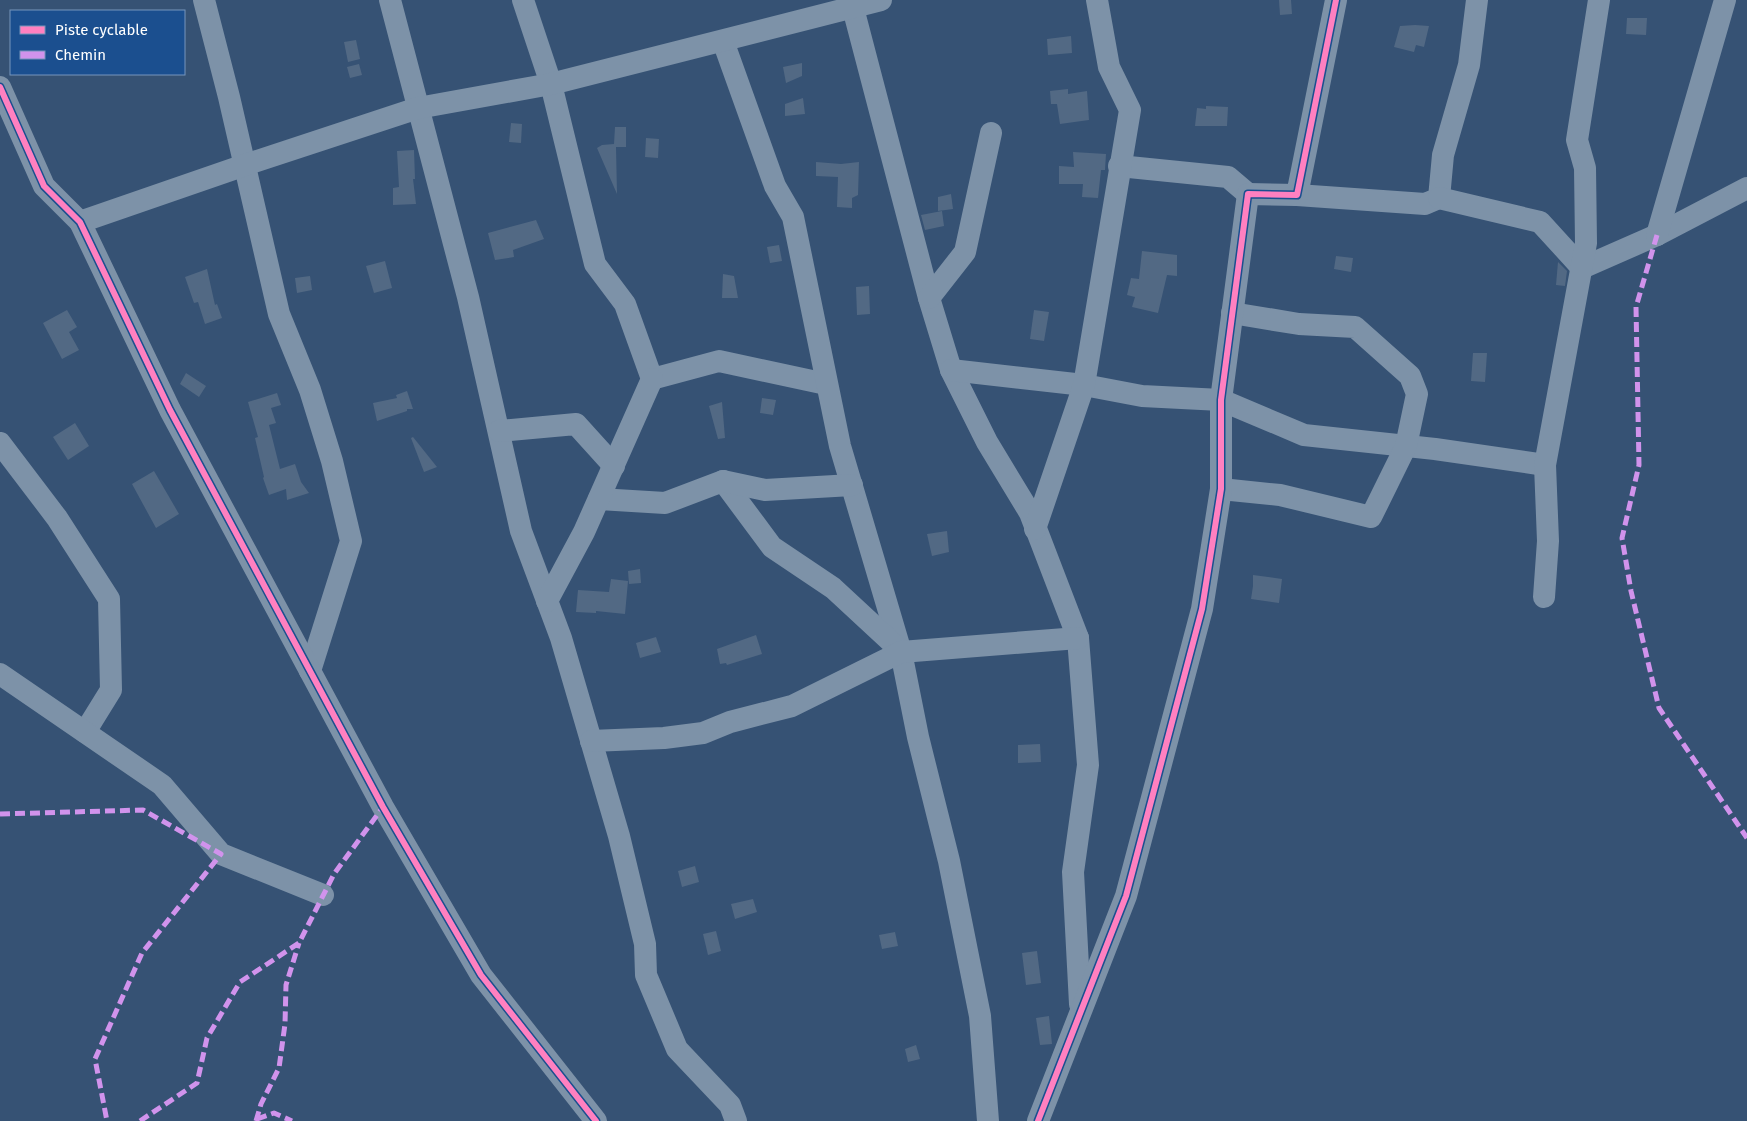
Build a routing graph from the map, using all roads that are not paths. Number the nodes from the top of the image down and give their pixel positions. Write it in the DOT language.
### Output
graph roads {
  1 [pos="204,0"];
  2 [pos="390,0"];
  3 [pos="523,0"];
  4 [pos="881,0"];
  5 [pos="1097,0"];
  6 [pos="1336,0"];
  7 [pos="1477,0"];
  8 [pos="1599,0"];
  9 [pos="1725,0"];
  10 [pos="851,4"];
  11 [pos="723,41"];
  12 [pos="551,84"];
  13 [pos="0,87"];
  14 [pos="418,108"];
  15 [pos="991,134"];
  16 [pos="245,165"];
  17 [pos="1119,166"];
  18 [pos="1747,188"];
  19 [pos="1248,194"];
  20 [pos="1297,195"];
  21 [pos="1439,198"];
  22 [pos="80,222"];
  23 [pos="1657,235"];
  24 [pos="1582,268"];
  25 [pos="929,298"];
  26 [pos="1232,313"];
  27 [pos="952,370"];
  28 [pos="652,379"];
  29 [pos="826,384"];
  30 [pos="1084,385"];
  31 [pos="1221,400"];
  32 [pos="498,431"];
  33 [pos="0,443"];
  34 [pos="1406,446"];
  35 [pos="1546,465"];
  36 [pos="614,466"];
  37 [pos="723,481"];
  38 [pos="852,485"];
  39 [pos="1221,489"];
  40 [pos="599,499"];
  41 [pos="1035,529"];
  42 [pos="1544,597"];
  43 [pos="547,601"];
  44 [pos="1078,638"];
  45 [pos="901,652"];
  46 [pos="310,671"];
  47 [pos="0,674"];
  48 [pos="86,732"];
  49 [pos="591,741"];
  50 [pos="323,895"];
  51 [pos="1080,1012"];
  52 [pos="596,1121"];
  53 [pos="736,1121"];
  54 [pos="988,1121"];
  55 [pos="1038,1121"];
  1 -- 16 [label="street"];
  2 -- 14 [label="street"];
  3 -- 12 [label="street"];
  4 -- 10 [label="street"];
  5 -- 17 [label="street"];
  6 -- 20 [label="street"];
  7 -- 21 [label="street"];
  8 -- 24 [label="street"];
  9 -- 23 [label="street"];
  10 -- 11 [label="street"];
  10 -- 25 [label="street"];
  11 -- 12 [label="street"];
  11 -- 29 [label="street"];
  12 -- 14 [label="street"];
  12 -- 28 [label="street"];
  13 -- 22 [label="street"];
  14 -- 16 [label="street"];
  14 -- 32 [label="street"];
  15 -- 25 [label="street"];
  16 -- 22 [label="street"];
  16 -- 46 [label="street"];
  17 -- 19 [label="street"];
  17 -- 30 [label="street"];
  18 -- 23 [label="street"];
  19 -- 20 [label="street"];
  19 -- 26 [label="street"];
  20 -- 21 [label="street"];
  21 -- 24 [label="street"];
  22 -- 46 [label="street"];
  23 -- 24 [label="street"];
  24 -- 35 [label="street"];
  25 -- 27 [label="street"];
  26 -- 31 [label="street"];
  26 -- 34 [label="street"];
  27 -- 30 [label="street"];
  27 -- 41 [label="street"];
  28 -- 29 [label="street"];
  28 -- 36 [label="street"];
  29 -- 38 [label="street"];
  30 -- 31 [label="street"];
  30 -- 41 [label="street"];
  31 -- 34 [label="street"];
  31 -- 39 [label="street"];
  32 -- 36 [label="street"];
  32 -- 43 [label="street"];
  33 -- 48 [label="street"];
  34 -- 35 [label="street"];
  34 -- 39 [label="street"];
  35 -- 42 [label="street"];
  36 -- 40 [label="street"];
  37 -- 38 [label="street"];
  37 -- 40 [label="street"];
  37 -- 45 [label="street"];
  38 -- 45 [label="street"];
  39 -- 51 [label="street"];
  40 -- 43 [label="street"];
  41 -- 44 [label="street"];
  43 -- 49 [label="street"];
  44 -- 45 [label="street"];
  44 -- 51 [label="street"];
  45 -- 49 [label="street"];
  45 -- 54 [label="street"];
  46 -- 52 [label="street"];
  47 -- 48 [label="street"];
  48 -- 50 [label="street"];
  49 -- 53 [label="street"];
  51 -- 55 [label="street"];
}
